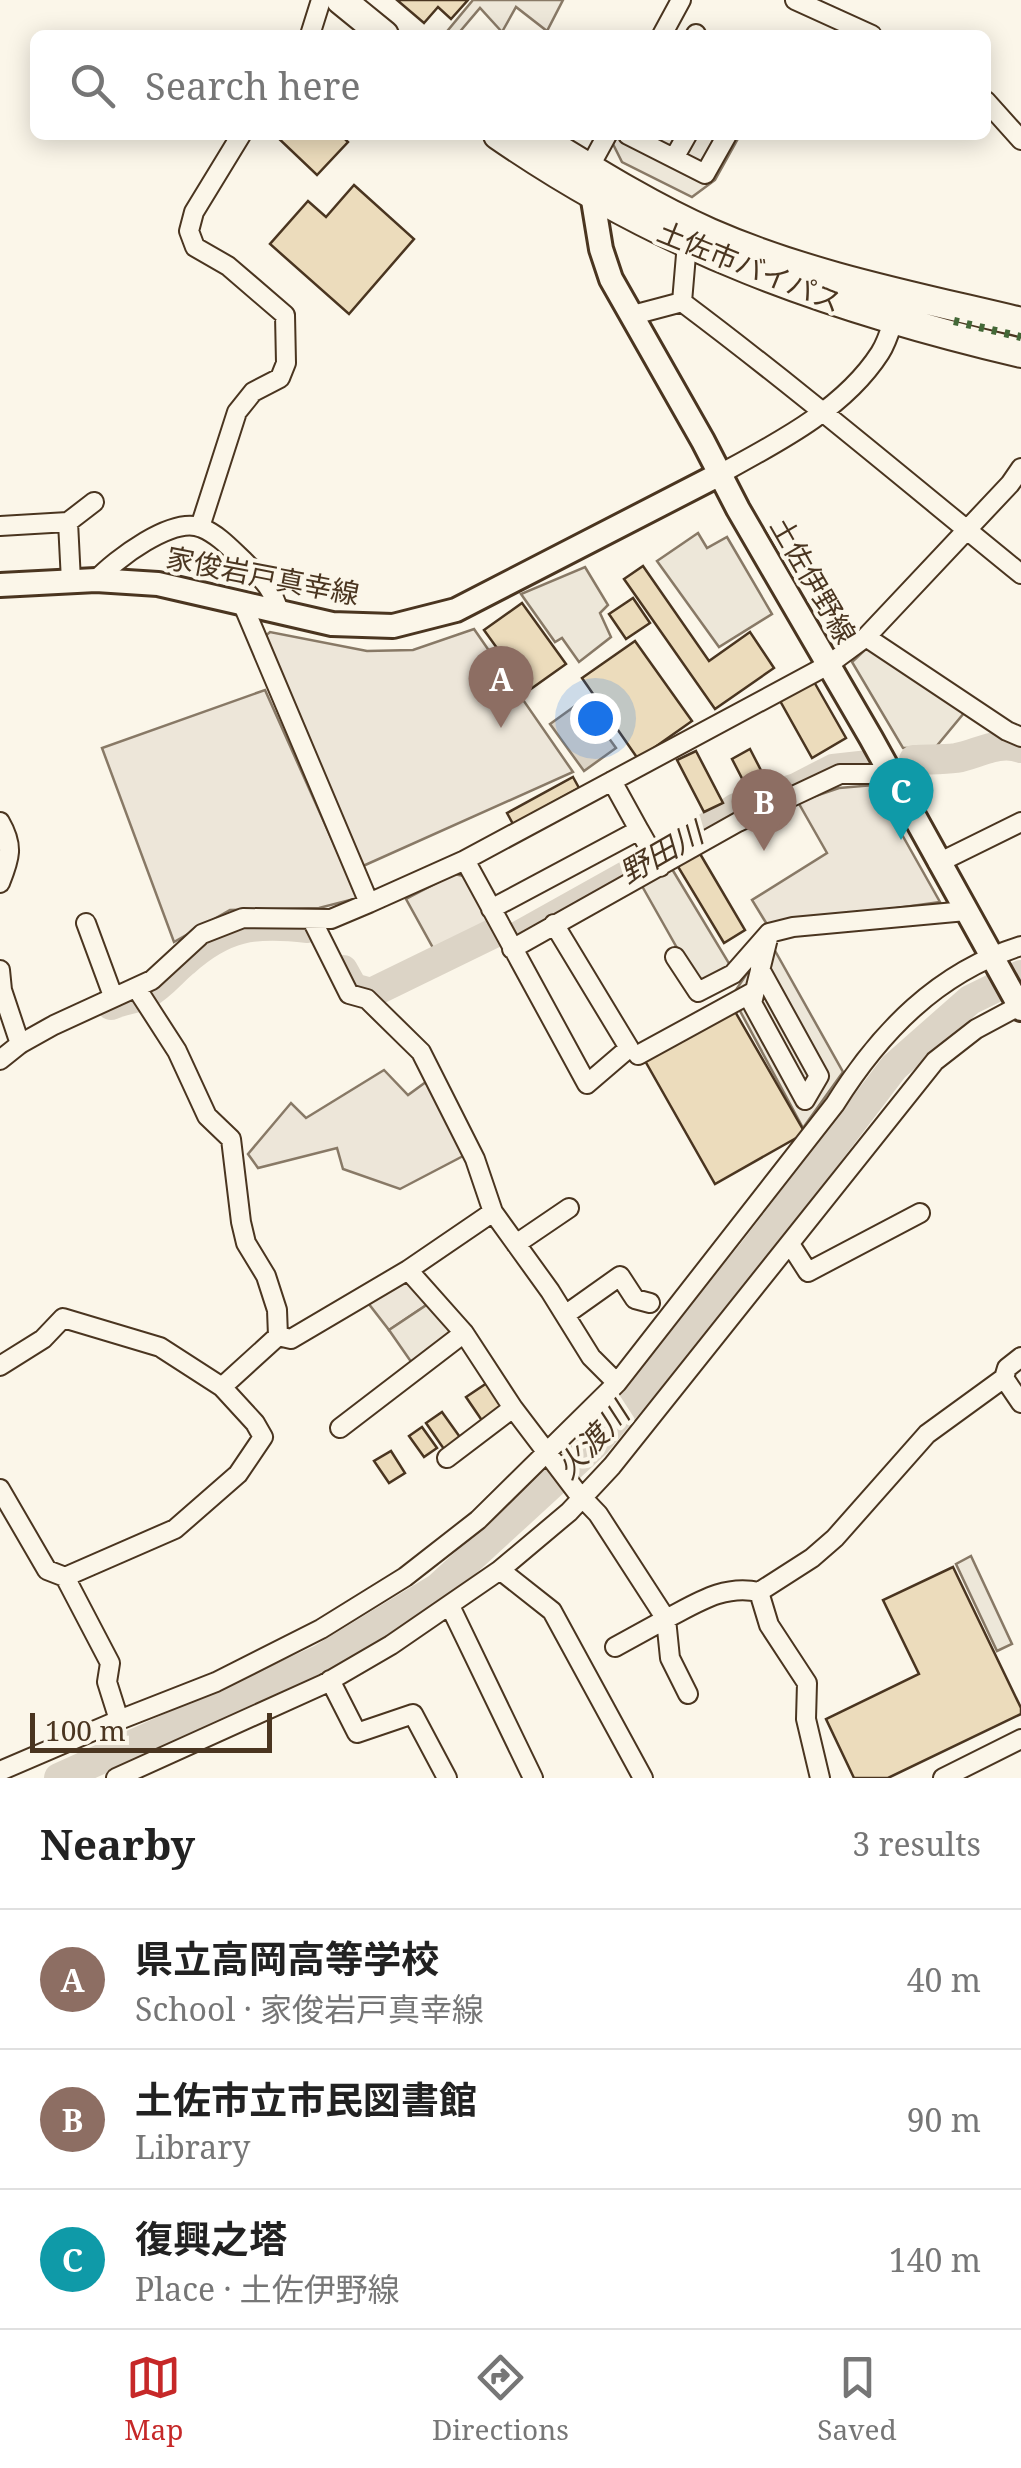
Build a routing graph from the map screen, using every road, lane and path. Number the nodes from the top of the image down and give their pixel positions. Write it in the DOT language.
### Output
graph roads {
  1 [pos="321,0"];
  2 [pos="341,0"];
  3 [pos="681,0"];
  4 [pos="795,0"];
  5 [pos="312,30"];
  6 [pos="378,30"];
  7 [pos="665,30"];
  8 [pos="861,30"];
  9 [pos="991,107"];
  10 [pos="239,140"];
  11 [pos="508,140"];
  12 [pos="541,140"];
  13 [pos="605,140"];
  14 [pos="642,140"];
  15 [pos="684,140"];
  16 [pos="723,140"];
  17 [pos="1021,140"];
  18 [pos="674,158"];
  19 [pos="590,182"];
  20 [pos="686,243"];
  21 [pos="903,293"];
  22 [pos="682,302"];
  23 [pos="632,315"];
  24 [pos="894,320"];
  25 [pos="1021,322"];
  26 [pos="1021,353"];
  27 [pos="820,413"];
  28 [pos="1021,468"];
  29 [pos="720,474"];
  30 [pos="94,502"];
  31 [pos="68,522"];
  32 [pos="0,526"];
  33 [pos="200,527"];
  34 [pos="967,530"];
  35 [pos="1021,574"];
  36 [pos="96,580"];
  37 [pos="71,581"];
  38 [pos="0,585"];
  39 [pos="243,605"];
  40 [pos="279,612"];
  41 [pos="866,638"];
  42 [pos="828,665"];
  43 [pos="1021,737"];
  44 [pos="890,774"];
  45 [pos="612,781"];
  46 [pos="0,822"];
  47 [pos="1021,822"];
  48 [pos="639,830"];
  49 [pos="465,860"];
  50 [pos="938,863"];
  51 [pos="660,867"];
  52 [pos="0,882"];
  53 [pos="369,903"];
  54 [pos="491,909"];
  55 [pos="966,911"];
  56 [pos="312,920"];
  57 [pos="86,923"];
  58 [pos="554,924"];
  59 [pos="769,933"];
  60 [pos="1021,946"];
  61 [pos="512,948"];
  62 [pos="675,957"];
  63 [pos="994,960"];
  64 [pos="0,970"];
  65 [pos="760,970"];
  66 [pos="137,989"];
  67 [pos="755,991"];
  68 [pos="114,996"];
  69 [pos="1020,1005"];
  70 [pos="20,1044"];
  71 [pos="638,1055"];
  72 [pos="0,1060"];
  73 [pos="819,1076"];
  74 [pos="835,1104"];
  75 [pos="569,1208"];
  76 [pos="493,1212"];
  77 [pos="920,1213"];
  78 [pos="516,1244"];
  79 [pos="790,1244"];
  80 [pos="408,1270"];
  81 [pos="650,1303"];
  82 [pos="565,1315"];
  83 [pos="464,1333"];
  84 [pos="278,1336"];
  85 [pos="1021,1357"];
  86 [pos="0,1366"];
  87 [pos="1004,1378"];
  88 [pos="617,1383"];
  89 [pos="222,1387"];
  90 [pos="1021,1403"];
  91 [pos="513,1408"];
  92 [pos="340,1428"];
  93 [pos="550,1457"];
  94 [pos="447,1458"];
  95 [pos="0,1489"];
  96 [pos="579,1494"];
  97 [pos="500,1570"];
  98 [pos="64,1578"];
  99 [pos="759,1592"];
  100 [pos="450,1606"];
  101 [pos="666,1619"];
  102 [pos="614,1648"];
  103 [pos="330,1680"];
  104 [pos="688,1694"];
  105 [pos="120,1720"];
  106 [pos="1021,1739"];
  107 [pos="0,1771"];
  108 [pos="116,1778"];
  109 [pos="447,1778"];
  110 [pos="533,1778"];
  111 [pos="643,1778"];
  112 [pos="820,1778"];
  113 [pos="943,1778"];
  1 -- 5 [label="street"];
  2 -- 6 [label="highway"];
  3 -- 7 [label="street"];
  4 -- 8 [label="street"];
  9 -- 17 [label="street"];
  10 -- 33 [label="street"];
  11 -- 19 [label="highway, 土佐市バイパス"];
  12 -- 19 [label="highway, 土佐市バイパス"];
  13 -- 19 [label="street"];
  14 -- 18 [label="street"];
  15 -- 18 [label="street"];
  16 -- 18 [label="street"];
  19 -- 20 [label="highway, 土佐市バイパス"];
  19 -- 21 [label="highway, 土佐市バイパス"];
  19 -- 23 [label="main road, 土佐伊野線"];
  20 -- 22 [label="street"];
  20 -- 24 [label="highway, 土佐市バイパス"];
  21 -- 24 [label="street"];
  21 -- 25 [label="highway, 土佐市バイパス"];
  22 -- 23 [label="street"];
  22 -- 27 [label="street"];
  23 -- 29 [label="main road, 土佐伊野線"];
  24 -- 26 [label="highway, 土佐市バイパス"];
  24 -- 27 [label="street"];
  27 -- 29 [label="street"];
  27 -- 34 [label="street"];
  28 -- 34 [label="street"];
  29 -- 40 [label="main road, 家俊岩戸真幸線"];
  29 -- 42 [label="main road, 土佐伊野線"];
  30 -- 31 [label="street"];
  31 -- 32 [label="street"];
  31 -- 37 [label="street"];
  33 -- 36 [label="street"];
  33 -- 40 [label="street"];
  34 -- 35 [label="street"];
  34 -- 41 [label="street"];
  36 -- 37 [label="main road, 家俊岩戸真幸線"];
  36 -- 39 [label="main road, 家俊岩戸真幸線"];
  37 -- 38 [label="main road, 家俊岩戸真幸線"];
  39 -- 40 [label="main road, 家俊岩戸真幸線"];
  39 -- 53 [label="street"];
  41 -- 42 [label="street"];
  41 -- 43 [label="street"];
  42 -- 44 [label="main road, 土佐伊野線"];
  42 -- 45 [label="street"];
  44 -- 50 [label="main road, 土佐伊野線"];
  44 -- 51 [label="street"];
  45 -- 48 [label="street"];
  45 -- 49 [label="street"];
  46 -- 52 [label="street"];
  47 -- 50 [label="street"];
  48 -- 51 [label="street"];
  48 -- 54 [label="street"];
  49 -- 53 [label="street"];
  49 -- 54 [label="street"];
  50 -- 55 [label="main road, 土佐伊野線"];
  51 -- 58 [label="street"];
  53 -- 56 [label="street"];
  54 -- 61 [label="street"];
  55 -- 59 [label="street"];
  55 -- 63 [label="main road, 土佐伊野線"];
  56 -- 66 [label="street"];
  56 -- 76 [label="street"];
  57 -- 68 [label="street"];
  58 -- 61 [label="street"];
  58 -- 61 [label="street"];
  59 -- 62 [label="street"];
  59 -- 65 [label="street"];
  60 -- 63 [label="street"];
  63 -- 69 [label="main road, 土佐伊野線"];
  63 -- 74 [label="street"];
  64 -- 70 [label="street"];
  65 -- 67 [label="street"];
  65 -- 73 [label="street"];
  66 -- 68 [label="street"];
  66 -- 84 [label="street"];
  67 -- 71 [label="street"];
  67 -- 73 [label="street"];
  68 -- 70 [label="street"];
  69 -- 79 [label="street"];
  70 -- 72 [label="street"];
  73 -- 74 [label="street"];
  74 -- 88 [label="street"];
  75 -- 78 [label="street"];
  76 -- 78 [label="street"];
  76 -- 80 [label="street"];
  77 -- 79 [label="street"];
  78 -- 82 [label="street"];
  79 -- 96 [label="street"];
  80 -- 83 [label="street"];
  80 -- 84 [label="street"];
  81 -- 82 [label="street"];
  82 -- 88 [label="street"];
  83 -- 91 [label="street"];
  83 -- 92 [label="street"];
  84 -- 89 [label="street"];
  85 -- 87 [label="street"];
  86 -- 89 [label="street"];
  87 -- 90 [label="street"];
  87 -- 99 [label="street"];
  88 -- 93 [label="street"];
  89 -- 98 [label="street"];
  91 -- 93 [label="street"];
  91 -- 94 [label="street"];
  93 -- 96 [label="street"];
  93 -- 105 [label="street"];
  95 -- 98 [label="street"];
  96 -- 97 [label="street"];
  96 -- 101 [label="street"];
  97 -- 100 [label="street"];
  97 -- 111 [label="street"];
  98 -- 105 [label="street"];
  99 -- 101 [label="street"];
  99 -- 112 [label="street"];
  100 -- 103 [label="street"];
  100 -- 110 [label="street"];
  101 -- 102 [label="street"];
  101 -- 104 [label="street"];
  103 -- 108 [label="street"];
  103 -- 109 [label="street"];
  105 -- 107 [label="street"];
  106 -- 113 [label="street"];
}
